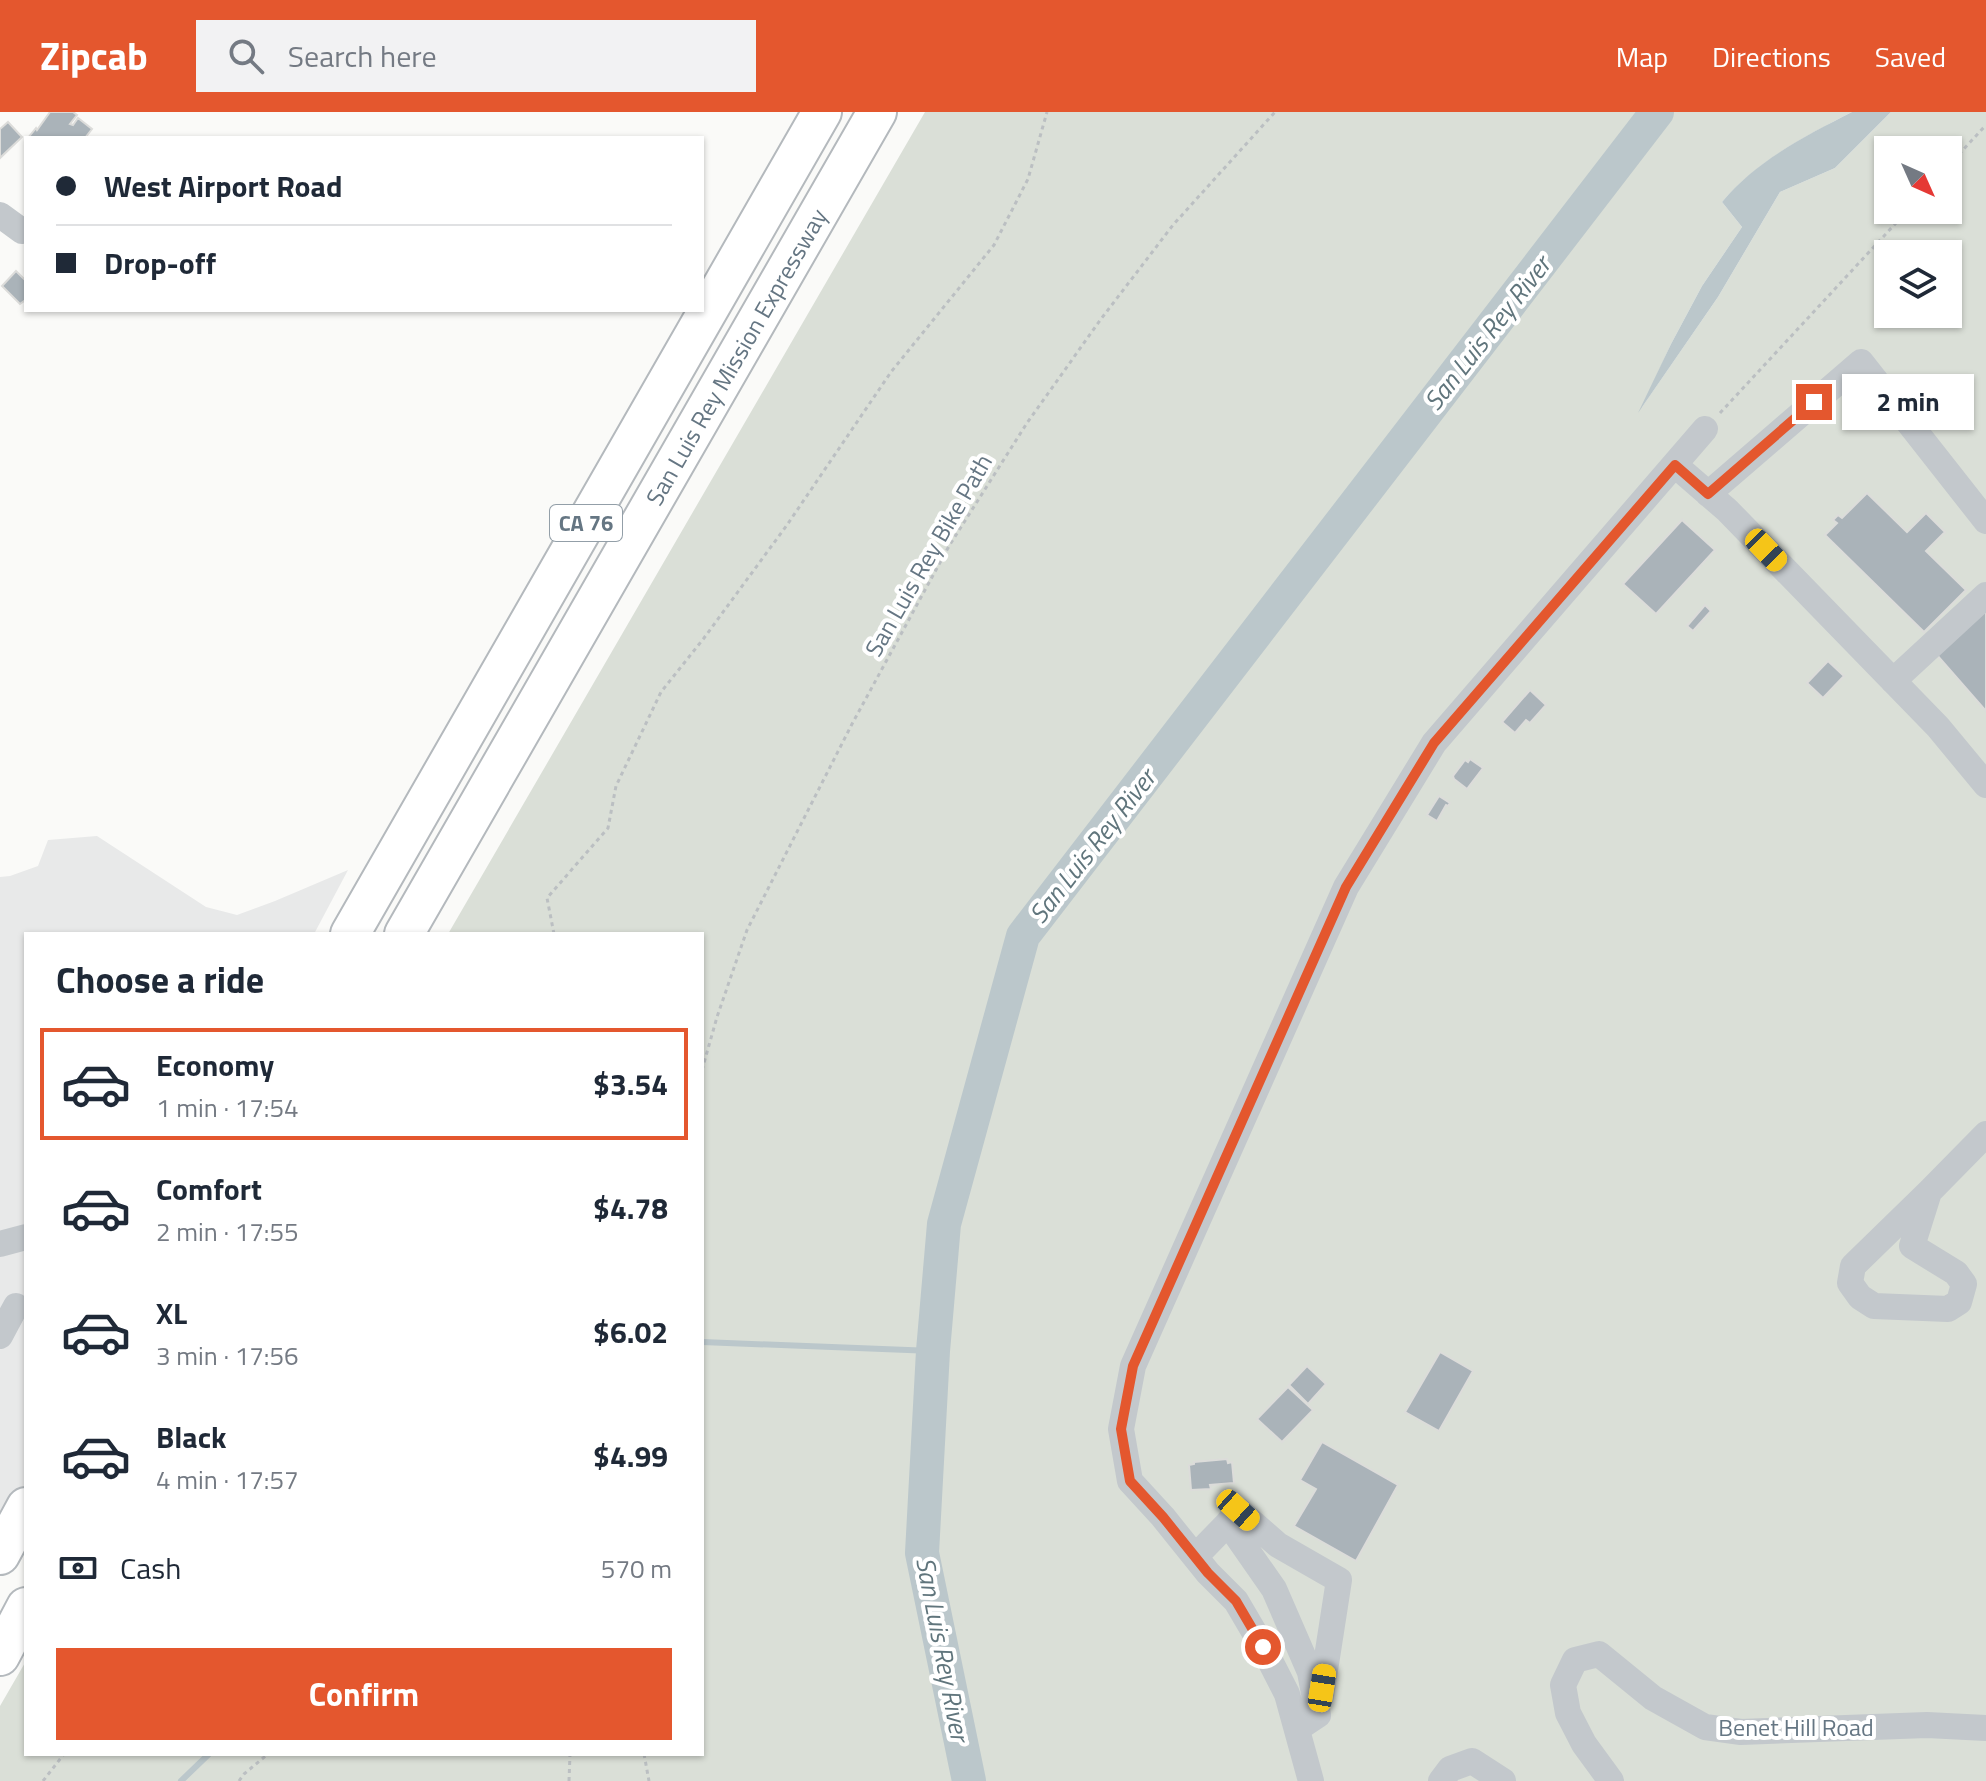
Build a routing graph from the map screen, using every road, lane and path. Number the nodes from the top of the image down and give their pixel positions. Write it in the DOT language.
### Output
graph roads {
  1 [pos="822,112"];
  2 [pos="877,112"];
  3 [pos="1047,112"];
  4 [pos="1275,112"];
  5 [pos="1986,125"];
  6 [pos="1962,151"];
  7 [pos="0,215"];
  8 [pos="1895,224"];
  9 [pos="22,231"];
  10 [pos="1705,429"];
  11 [pos="1675,465"];
  12 [pos="1708,494"];
  13 [pos="1986,521"];
  14 [pos="1986,595"];
  15 [pos="1893,681"];
  16 [pos="1986,785"];
  17 [pos="351,932"];
  18 [pos="405,932"];
  19 [pos="554,932"];
  20 [pos="704,1063"];
  21 [pos="1986,1134"];
  22 [pos="1929,1192"];
  23 [pos="24,1238"];
  24 [pos="0,1244"];
  25 [pos="16,1306"];
  26 [pos="0,1336"];
  27 [pos="24,1511"];
  28 [pos="1228,1523"];
  29 [pos="0,1555"];
  30 [pos="1195,1557"];
  31 [pos="24,1611"];
  32 [pos="0,1656"];
  33 [pos="1307,1722"];
  34 [pos="1986,1728"];
  35 [pos="62,1756"];
  36 [pos="266,1756"];
  37 [pos="570,1756"];
  38 [pos="644,1756"];
  39 [pos="43,1781"];
  40 [pos="239,1781"];
  41 [pos="569,1781"];
  42 [pos="649,1781"];
  43 [pos="1311,1781"];
  44 [pos="1441,1781"];
  45 [pos="1503,1781"];
  46 [pos="1611,1781"];
  1 -- 17 [label="highway, San Luis Rey Mission Expressway / CA 76"];
  2 -- 18 [label="highway, San Luis Rey Mission Expressway / CA 76"];
  3 -- 19 [label="path"];
  4 -- 20 [label="path, San Luis Rey Bike Path"];
  5 -- 6 [label="path"];
  7 -- 9 [label="street"];
  8 -- 10 [label="path"];
  10 -- 11 [label="street"];
  11 -- 12 [label="street"];
  11 -- 30 [label="street"];
  12 -- 13 [label="street"];
  12 -- 15 [label="street"];
  14 -- 15 [label="street"];
  15 -- 16 [label="street"];
  21 -- 22 [label="street"];
  22 -- 22 [label="street"];
  23 -- 24 [label="street"];
  25 -- 26 [label="street"];
  27 -- 29 [label="highway"];
  28 -- 30 [label="street"];
  28 -- 33 [label="street"];
  28 -- 33 [label="street"];
  30 -- 33 [label="street"];
  31 -- 32 [label="highway"];
  33 -- 43 [label="street"];
  34 -- 46 [label="street, Benet Hill Road"];
  35 -- 39 [label="path"];
  36 -- 40 [label="path"];
  37 -- 41 [label="path"];
  38 -- 42 [label="path"];
  44 -- 45 [label="street"];
}
